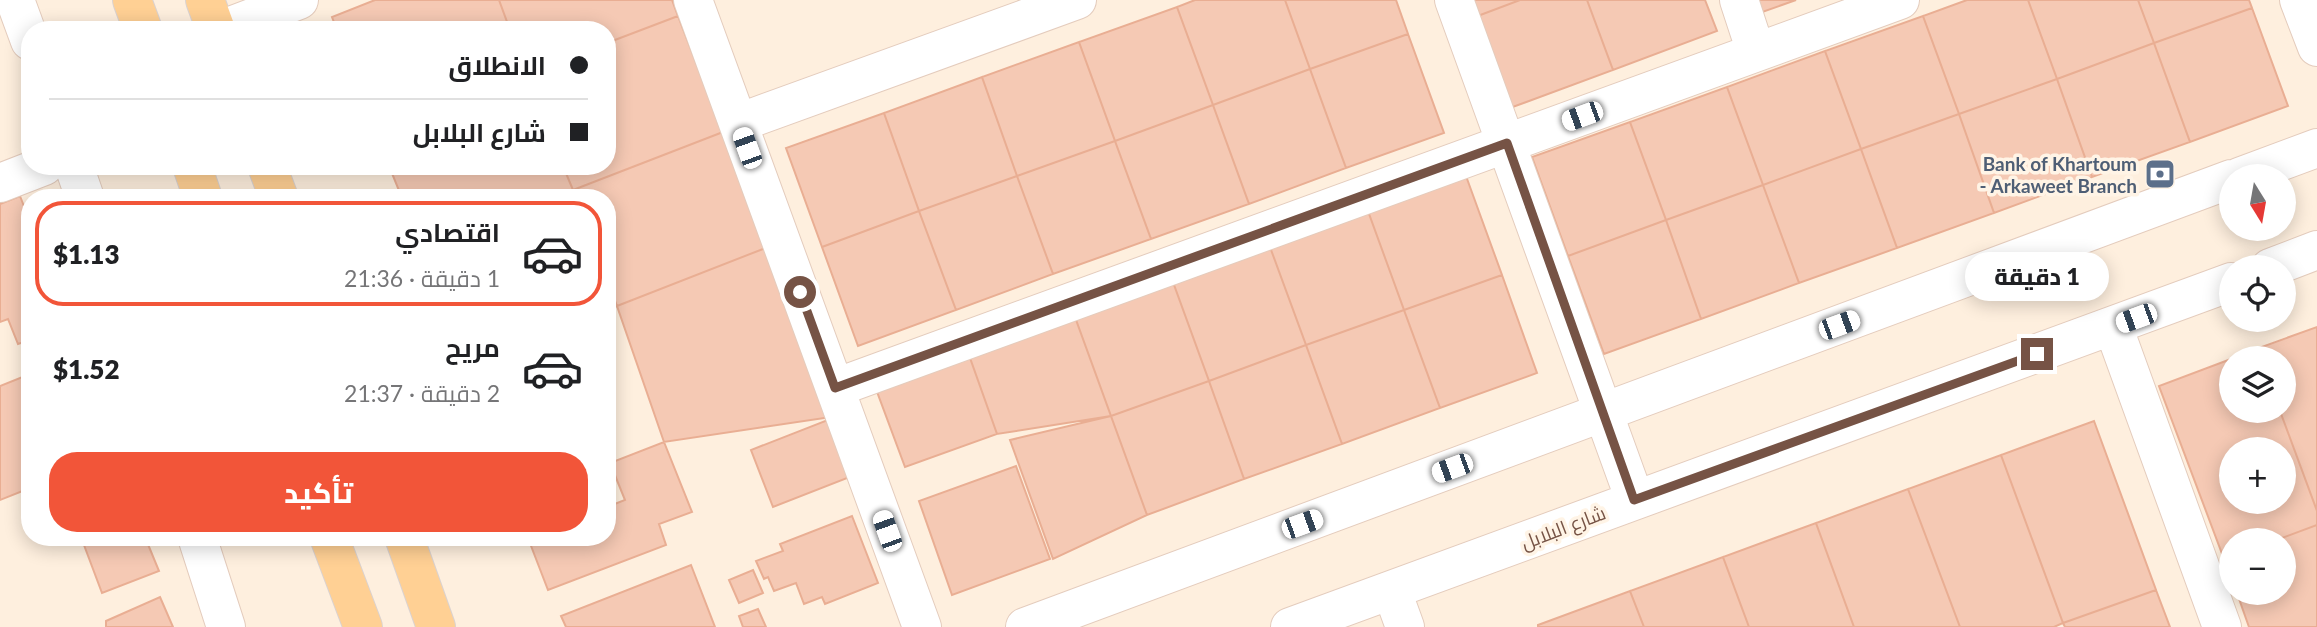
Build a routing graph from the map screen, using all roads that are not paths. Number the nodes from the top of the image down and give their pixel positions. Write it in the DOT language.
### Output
graph roads {
  1 [pos="15,0"];
  2 [pos="132,0"];
  3 [pos="205,0"];
  4 [pos="299,0"];
  5 [pos="693,0"];
  6 [pos="1077,0"];
  7 [pos="1454,0"];
  8 [pos="1739,0"];
  9 [pos="1900,0"];
  10 [pos="2299,0"];
  11 [pos="23,21"];
  12 [pos="140,21"];
  13 [pos="214,21"];
  14 [pos="242,21"];
  15 [pos="2317,47"];
  16 [pos="1756,52"];
  17 [pos="738,124"];
  18 [pos="1507,143"];
  19 [pos="2317,148"];
  20 [pos="2274,164"];
  21 [pos="21,175"];
  22 [pos="0,183"];
  23 [pos="2219,184"];
  24 [pos="2317,250"];
  25 [pos="2296,258"];
  26 [pos="2219,286"];
  27 [pos="2113,326"];
  28 [pos="835,388"];
  29 [pos="1603,412"];
  30 [pos="1634,500"];
  31 [pos="200,546"];
  32 [pos="332,546"];
  33 [pos="407,546"];
  34 [pos="1392,591"];
  35 [pos="226,627"];
  36 [pos="363,627"];
  37 [pos="436,627"];
  38 [pos="922,627"];
  39 [pos="1025,627"];
  40 [pos="1290,627"];
  41 [pos="1405,627"];
  42 [pos="2222,627"];
  1 -- 11 [label="street"];
  2 -- 12 [label="main road"];
  3 -- 13 [label="main road"];
  4 -- 14 [label="street"];
  5 -- 17 [label="street"];
  6 -- 17 [label="street"];
  7 -- 18 [label="street"];
  8 -- 16 [label="street"];
  9 -- 16 [label="street"];
  10 -- 15 [label="street"];
  16 -- 18 [label="street"];
  17 -- 28 [label="street"];
  18 -- 28 [label="street"];
  18 -- 29 [label="street"];
  19 -- 20 [label="street"];
  21 -- 22 [label="street"];
  23 -- 29 [label="street"];
  24 -- 25 [label="street"];
  26 -- 27 [label="street, شارع البلابل"];
  27 -- 30 [label="street, شارع البلابل"];
  27 -- 42 [label="street"];
  28 -- 38 [label="street"];
  29 -- 30 [label="street"];
  29 -- 39 [label="street"];
  30 -- 34 [label="street, شارع البلابل"];
  31 -- 35 [label="street"];
  32 -- 36 [label="main road"];
  33 -- 37 [label="main road"];
  34 -- 40 [label="street, شارع البلابل"];
  34 -- 41 [label="street"];
}
